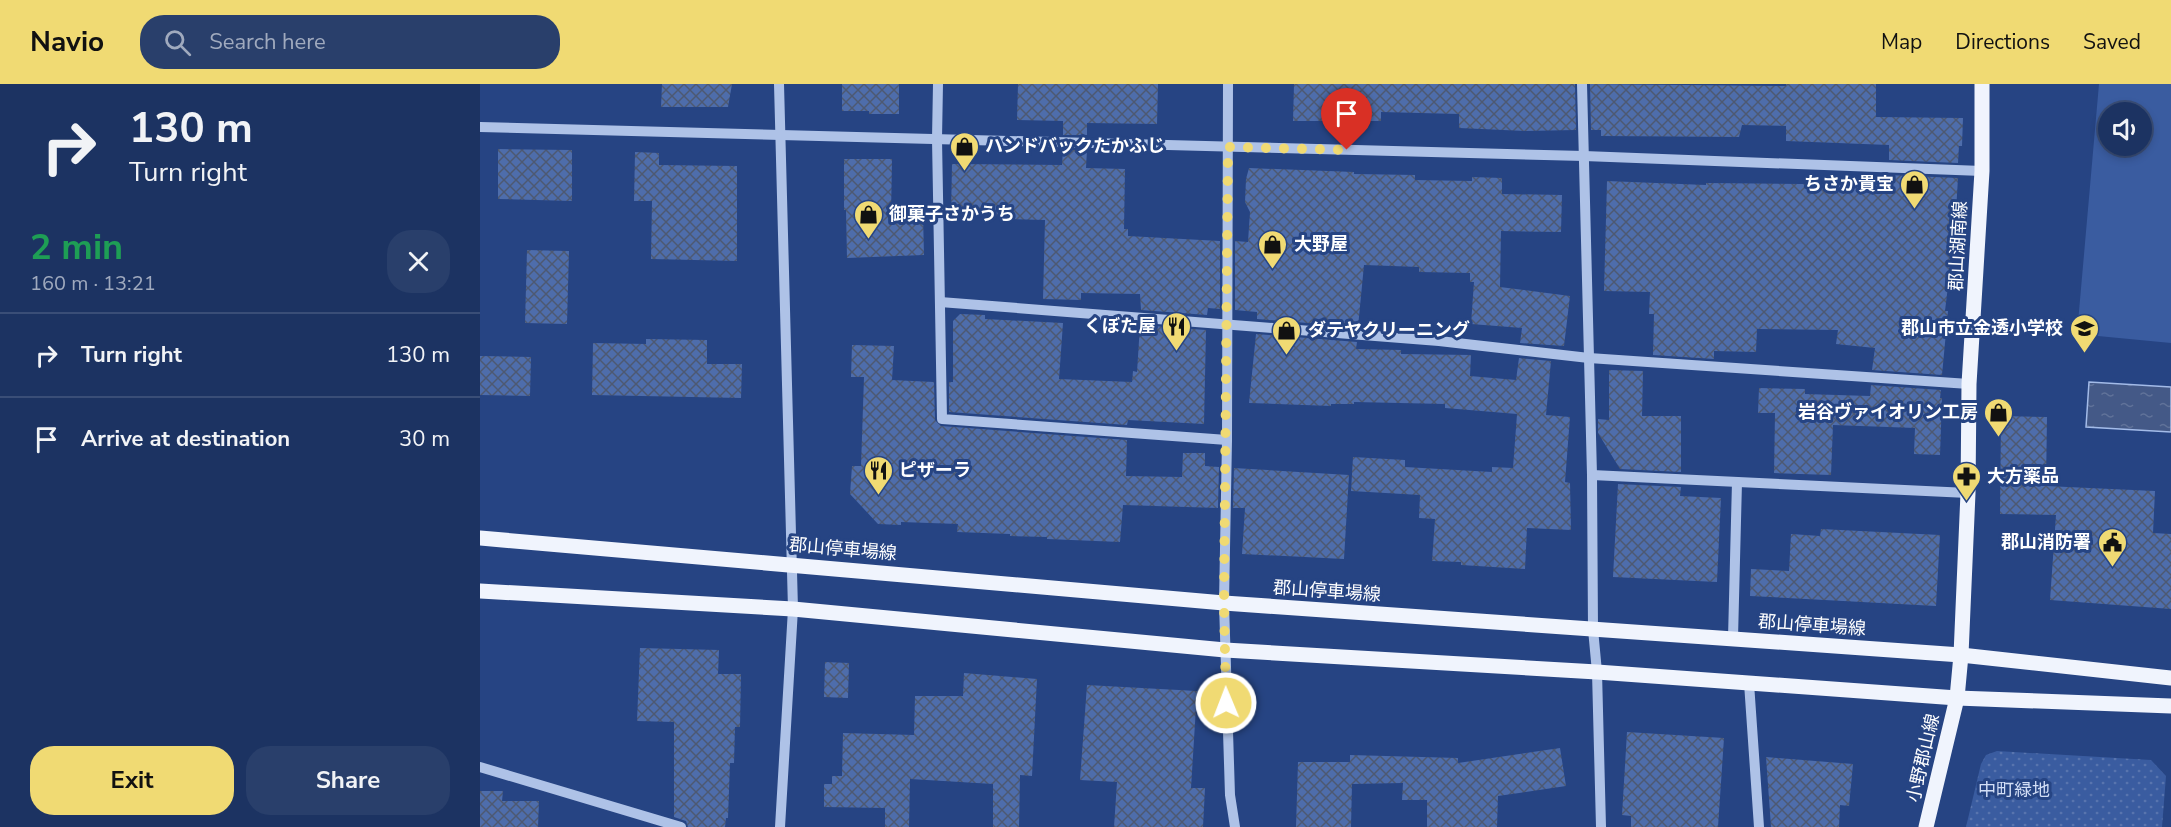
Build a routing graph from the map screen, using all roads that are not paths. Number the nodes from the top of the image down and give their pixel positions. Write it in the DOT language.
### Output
graph roads {
  1 [pos="779,84"];
  2 [pos="938,84"];
  3 [pos="1228,84"];
  4 [pos="1582,84"];
  5 [pos="1982,84"];
  6 [pos="480,127"];
  7 [pos="779,135"];
  8 [pos="937,139"];
  9 [pos="1228,147"];
  10 [pos="1584,156"];
  11 [pos="1982,171"];
  12 [pos="940,302"];
  13 [pos="1227,325"];
  14 [pos="1589,358"];
  15 [pos="1969,384"];
  16 [pos="1227,440"];
  17 [pos="1592,475"];
  18 [pos="1737,482"];
  19 [pos="1968,493"];
  20 [pos="480,538"];
  21 [pos="793,564"];
  22 [pos="480,591"];
  23 [pos="1224,603"];
  24 [pos="793,609"];
  25 [pos="1593,629"];
  26 [pos="1733,638"];
  27 [pos="1225,650"];
  28 [pos="1961,656"];
  29 [pos="1597,672"];
  30 [pos="2171,678"];
  31 [pos="1749,683"];
  32 [pos="1957,698"];
  33 [pos="2171,706"];
  34 [pos="480,767"];
  35 [pos="681,827"];
  36 [pos="780,827"];
  37 [pos="1235,827"];
  38 [pos="1601,827"];
  39 [pos="1759,827"];
  40 [pos="1926,827"];
  1 -- 7 [label="street"];
  2 -- 8 [label="street"];
  3 -- 9 [label="street"];
  4 -- 10 [label="street"];
  5 -- 11 [label="main road, 郡山湖南線"];
  6 -- 7 [label="street"];
  7 -- 8 [label="street"];
  7 -- 21 [label="street"];
  8 -- 9 [label="street"];
  8 -- 12 [label="street"];
  9 -- 10 [label="street"];
  9 -- 13 [label="street"];
  10 -- 11 [label="street"];
  10 -- 14 [label="street"];
  11 -- 15 [label="main road, 郡山湖南線"];
  12 -- 13 [label="street"];
  12 -- 16 [label="street"];
  13 -- 14 [label="street"];
  13 -- 16 [label="street"];
  14 -- 15 [label="street"];
  14 -- 17 [label="street"];
  15 -- 19 [label="main road, 郡山湖南線"];
  16 -- 23 [label="street"];
  17 -- 18 [label="street"];
  17 -- 25 [label="street"];
  18 -- 19 [label="street"];
  18 -- 26 [label="street"];
  19 -- 28 [label="main road, 郡山湖南線"];
  20 -- 21 [label="main road, 郡山停車場線"];
  21 -- 23 [label="main road, 郡山停車場線"];
  21 -- 24 [label="street"];
  22 -- 24 [label="main road"];
  23 -- 25 [label="main road, 郡山停車場線"];
  23 -- 27 [label="street"];
  24 -- 27 [label="main road"];
  24 -- 36 [label="street"];
  25 -- 26 [label="main road, 郡山停車場線"];
  25 -- 29 [label="street"];
  26 -- 28 [label="main road, 郡山停車場線"];
  27 -- 29 [label="main road"];
  27 -- 37 [label="street"];
  28 -- 30 [label="main road, 郡山停車場線"];
  28 -- 32 [label="main road, 郡山湖南線"];
  29 -- 31 [label="main road"];
  29 -- 38 [label="street"];
  31 -- 32 [label="main road"];
  31 -- 39 [label="street"];
  32 -- 33 [label="main road"];
  32 -- 40 [label="main road, 小野郡山線"];
  34 -- 35 [label="street"];
}
